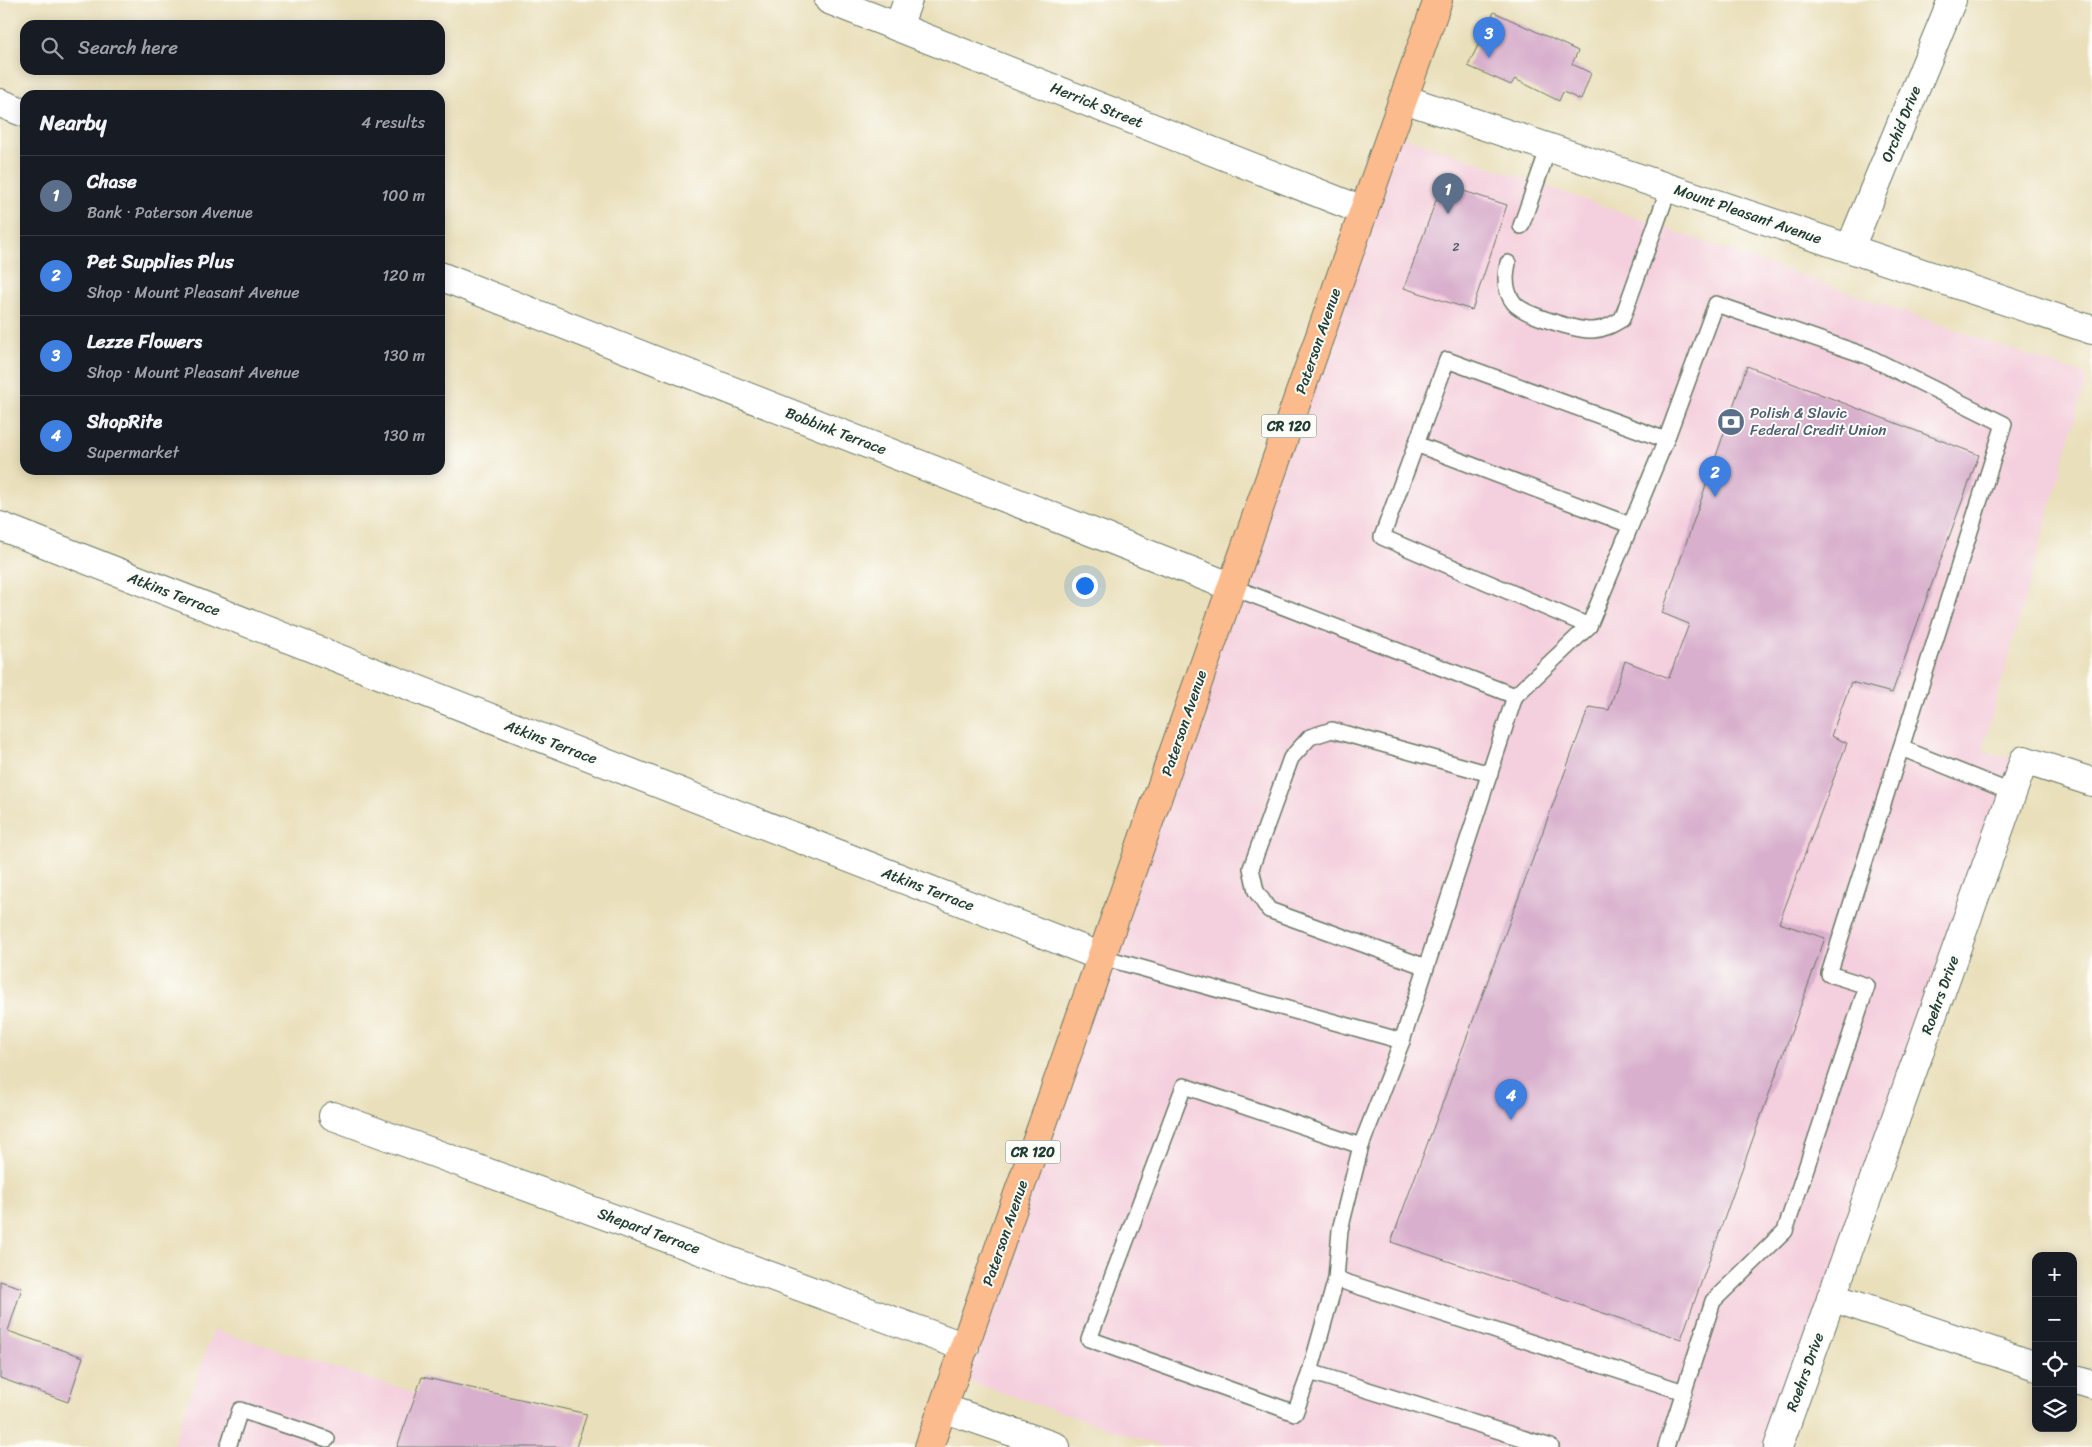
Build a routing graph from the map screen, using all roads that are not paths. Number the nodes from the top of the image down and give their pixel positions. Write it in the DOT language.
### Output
graph roads {
  1 [pos="829,0"];
  2 [pos="908,0"];
  3 [pos="1438,0"];
  4 [pos="1952,0"];
  5 [pos="898,27"];
  6 [pos="1404,99"];
  7 [pos="0,103"];
  8 [pos="20,111"];
  9 [pos="1549,147"];
  10 [pos="1669,188"];
  11 [pos="1364,211"];
  12 [pos="1521,226"];
  13 [pos="1850,248"];
  14 [pos="1508,262"];
  15 [pos="445,278"];
  16 [pos="2092,330"];
  17 [pos="1666,440"];
  18 [pos="1416,444"];
  19 [pos="1630,525"];
  20 [pos="0,526"];
  21 [pos="1232,587"];
  22 [pos="1589,626"];
  23 [pos="1515,696"];
  24 [pos="1901,748"];
  25 [pos="1490,774"];
  26 [pos="2092,782"];
  27 [pos="2013,793"];
  28 [pos="1102,957"];
  29 [pos="1426,967"];
  30 [pos="1402,1041"];
  31 [pos="333,1116"];
  32 [pos="1361,1146"];
  33 [pos="1336,1278"];
  34 [pos="1832,1297"];
  35 [pos="965,1347"];
  36 [pos="2032,1365"];
  37 [pos="1310,1372"];
  38 [pos="2077,1380"];
  39 [pos="2092,1385"];
  40 [pos="1684,1392"];
  41 [pos="943,1408"];
  42 [pos="327,1439"];
  43 [pos="228,1447"];
  44 [pos="929,1447"];
  45 [pos="1056,1447"];
  46 [pos="1551,1447"];
  47 [pos="1666,1447"];
  48 [pos="1778,1447"];
  1 -- 5 [label="street, Herrick Street"];
  2 -- 5 [label="street"];
  3 -- 6 [label="main road, Paterson Avenue / CR 120"];
  4 -- 13 [label="street, Orchid Drive"];
  5 -- 11 [label="street, Herrick Street"];
  6 -- 9 [label="street, Mount Pleasant Avenue"];
  6 -- 11 [label="main road, Paterson Avenue / CR 120"];
  7 -- 8 [label="street"];
  9 -- 10 [label="street, Mount Pleasant Avenue"];
  9 -- 12 [label="lane"];
  10 -- 13 [label="street, Mount Pleasant Avenue"];
  10 -- 14 [label="lane"];
  11 -- 21 [label="main road, Paterson Avenue / CR 120"];
  13 -- 16 [label="street, Mount Pleasant Avenue"];
  15 -- 21 [label="street, Bobbink Terrace"];
  17 -- 18 [label="lane"];
  17 -- 19 [label="lane"];
  17 -- 24 [label="lane"];
  18 -- 19 [label="lane"];
  18 -- 22 [label="lane"];
  19 -- 22 [label="lane"];
  20 -- 28 [label="street, Atkins Terrace"];
  21 -- 23 [label="lane"];
  21 -- 28 [label="main road, Paterson Avenue / CR 120"];
  22 -- 23 [label="lane"];
  23 -- 25 [label="lane"];
  24 -- 27 [label="lane"];
  24 -- 40 [label="lane"];
  25 -- 29 [label="lane"];
  25 -- 29 [label="lane"];
  26 -- 27 [label="street, Roehrs Drive"];
  27 -- 34 [label="street, Roehrs Drive"];
  28 -- 30 [label="lane"];
  28 -- 35 [label="main road, Paterson Avenue / CR 120"];
  29 -- 30 [label="lane"];
  30 -- 32 [label="lane"];
  31 -- 35 [label="street, Shepard Terrace"];
  32 -- 33 [label="lane"];
  32 -- 37 [label="lane"];
  33 -- 37 [label="lane"];
  33 -- 40 [label="lane"];
  34 -- 36 [label="street"];
  34 -- 48 [label="street, Roehrs Drive"];
  35 -- 41 [label="main road, Paterson Avenue / CR 120"];
  37 -- 46 [label="lane"];
  38 -- 39 [label="street"];
  40 -- 47 [label="lane"];
  41 -- 44 [label="main road, Paterson Avenue / CR 120"];
  41 -- 45 [label="street"];
  42 -- 43 [label="lane"];
}
